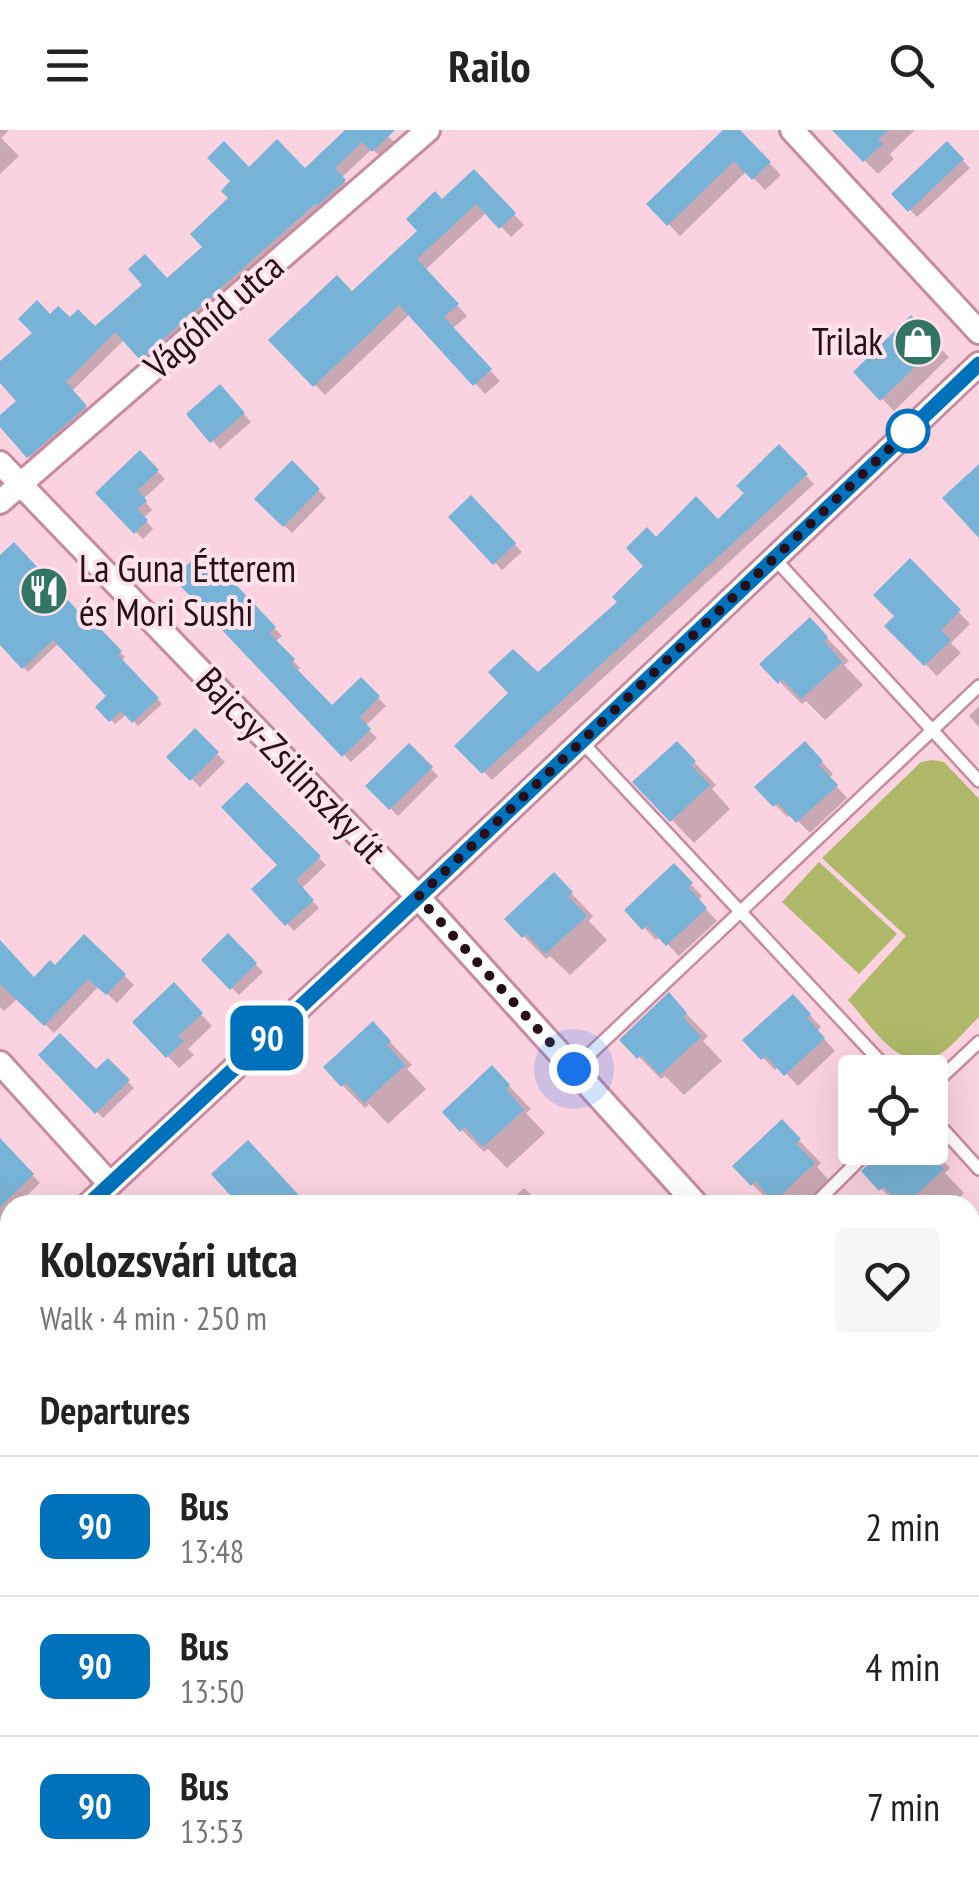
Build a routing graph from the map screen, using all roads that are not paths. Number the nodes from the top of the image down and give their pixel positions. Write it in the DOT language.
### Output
graph roads {
  1 [pos="428,130"];
  2 [pos="792,130"];
  3 [pos="979,332"];
  4 [pos="979,364"];
  5 [pos="0,463"];
  6 [pos="20,484"];
  7 [pos="0,502"];
  8 [pos="774,558"];
  9 [pos="979,686"];
  10 [pos="932,730"];
  11 [pos="582,742"];
  12 [pos="979,781"];
  13 [pos="872,787"];
  14 [pos="883,799"];
  15 [pos="418,897"];
  16 [pos="740,912"];
  17 [pos="979,1042"];
  18 [pos="874,1055"];
  19 [pos="0,1063"];
  20 [pos="574,1069"];
  21 [pos="948,1071"];
  22 [pos="948,1135"];
  23 [pos="853,1165"];
  24 [pos="979,1169"];
  25 [pos="110,1184"];
  26 [pos="98,1195"];
  27 [pos="688,1195"];
  28 [pos="824,1195"];
  1 -- 6 [label="street, Vágóhíd utca"];
  2 -- 3 [label="street"];
  4 -- 8 [label="street"];
  5 -- 6 [label="street, Bajcsy-Zsilinszky út"];
  6 -- 7 [label="street, Vágóhíd utca"];
  6 -- 15 [label="street, Bajcsy-Zsilinszky út"];
  8 -- 10 [label="lane"];
  8 -- 11 [label="street"];
  9 -- 10 [label="lane"];
  10 -- 12 [label="lane"];
  10 -- 13 [label="lane"];
  11 -- 15 [label="street"];
  11 -- 16 [label="lane"];
  13 -- 14 [label="lane"];
  13 -- 16 [label="lane"];
  15 -- 20 [label="street, Bajcsy-Zsilinszky út"];
  15 -- 25 [label="street"];
  16 -- 18 [label="lane"];
  16 -- 20 [label="lane"];
  17 -- 21 [label="lane"];
  19 -- 25 [label="street"];
  20 -- 27 [label="street, Bajcsy-Zsilinszky út"];
  22 -- 24 [label="lane"];
  23 -- 28 [label="lane"];
  25 -- 26 [label="street"];
}
